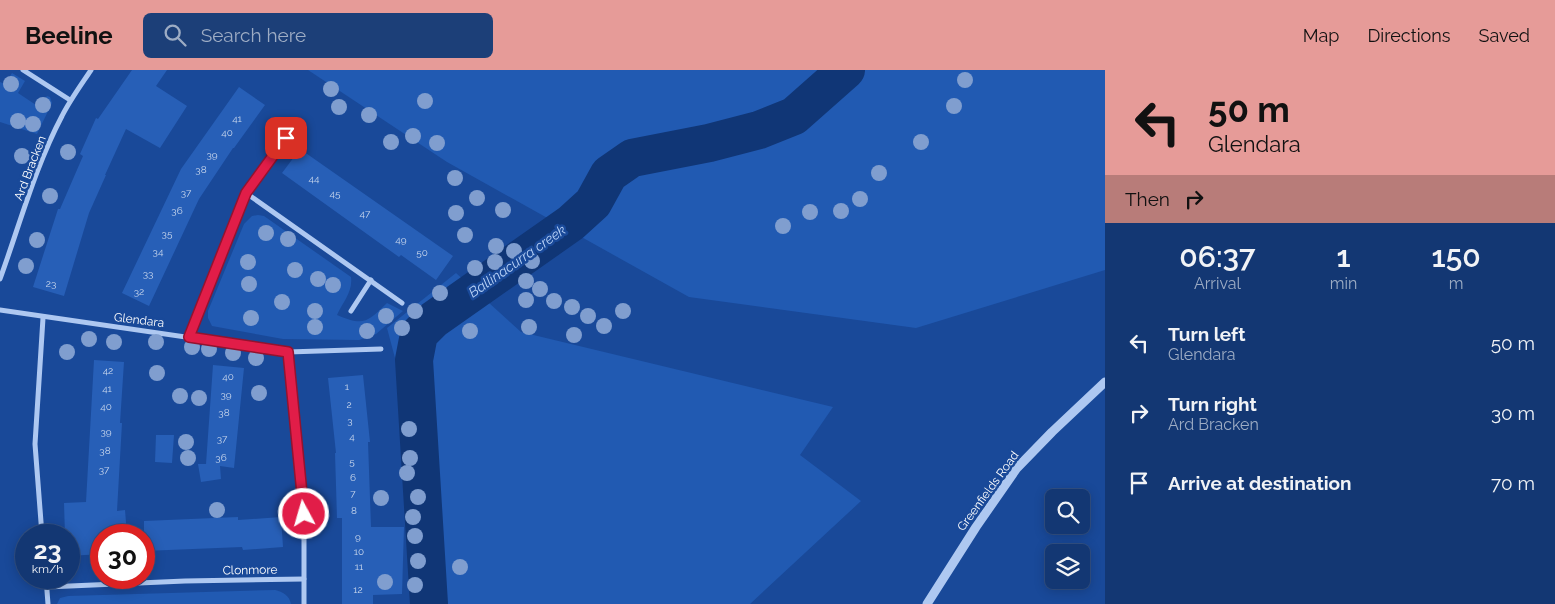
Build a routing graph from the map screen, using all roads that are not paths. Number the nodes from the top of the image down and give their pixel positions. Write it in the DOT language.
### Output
graph roads {
  1 [pos="23,70"];
  2 [pos="91,70"];
  3 [pos="70,100"];
  4 [pos="296,125"];
  5 [pos="246,193"];
  6 [pos="0,278"];
  7 [pos="371,280"];
  8 [pos="402,303"];
  9 [pos="0,310"];
  10 [pos="351,311"];
  11 [pos="44,318"];
  12 [pos="189,337"];
  13 [pos="381,349"];
  14 [pos="288,352"];
  15 [pos="1105,382"];
  16 [pos="41,524"];
  17 [pos="304,579"];
  18 [pos="80,586"];
  19 [pos="47,589"];
  20 [pos="48,604"];
  21 [pos="304,604"];
  22 [pos="927,604"];
  1 -- 3 [label="street"];
  2 -- 3 [label="street, Ard Bracken"];
  3 -- 6 [label="street, Ard Bracken"];
  4 -- 5 [label="street"];
  5 -- 7 [label="street"];
  5 -- 12 [label="street"];
  7 -- 8 [label="street"];
  7 -- 10 [label="street"];
  9 -- 11 [label="street, Glendara"];
  11 -- 12 [label="street, Glendara"];
  11 -- 16 [label="street"];
  12 -- 14 [label="street, Glendara"];
  13 -- 14 [label="street, Glendara"];
  14 -- 17 [label="street"];
  15 -- 22 [label="street, Greenfields Road"];
  17 -- 18 [label="street, Clonmore"];
  17 -- 21 [label="street"];
  19 -- 20 [label="street"];
}
